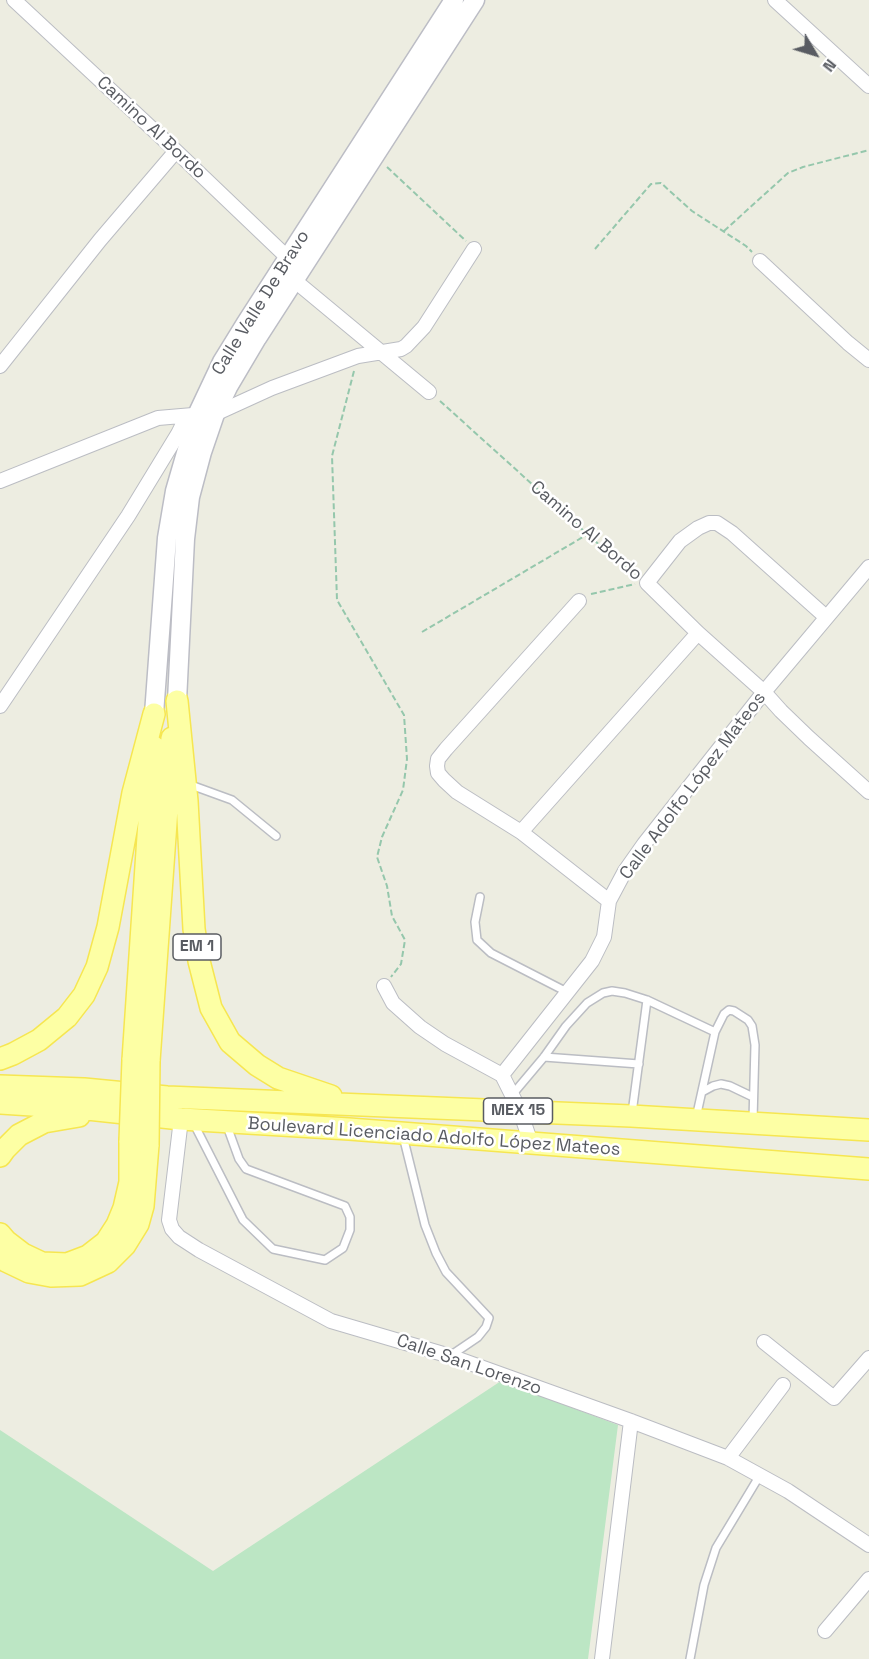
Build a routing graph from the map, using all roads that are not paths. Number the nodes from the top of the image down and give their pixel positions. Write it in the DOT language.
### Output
graph roads {
  1 [pos="14,0"];
  2 [pos="454,0"];
  3 [pos="475,0"];
  4 [pos="775,0"];
  5 [pos="869,86"];
  6 [pos="176,151"];
  7 [pos="474,249"];
  8 [pos="288,258"];
  9 [pos="760,261"];
  10 [pos="294,280"];
  11 [pos="378,352"];
  12 [pos="869,360"];
  13 [pos="0,366"];
  14 [pos="429,392"];
  15 [pos="200,415"];
  16 [pos="0,481"];
  17 [pos="869,567"];
  18 [pos="579,601"];
  19 [pos="826,617"];
  20 [pos="698,633"];
  21 [pos="764,692"];
  22 [pos="177,701"];
  23 [pos="0,706"];
  24 [pos="154,714"];
  25 [pos="185,783"];
  26 [pos="869,792"];
  27 [pos="521,832"];
  28 [pos="276,836"];
  29 [pos="480,897"];
  30 [pos="609,900"];
  31 [pos="384,986"];
  32 [pos="567,992"];
  33 [pos="647,1000"];
  34 [pos="715,1032"];
  35 [pos="544,1057"];
  36 [pos="0,1059"];
  37 [pos="141,1060"];
  38 [pos="639,1064"];
  39 [pos="502,1076"];
  40 [pos="0,1086"];
  41 [pos="702,1092"];
  42 [pos="753,1097"];
  43 [pos="0,1103"];
  44 [pos="516,1103"];
  45 [pos="359,1105"];
  46 [pos="113,1111"];
  47 [pos="632,1116"];
  48 [pos="186,1120"];
  49 [pos="696,1120"];
  50 [pos="225,1122"];
  51 [pos="753,1123"];
  52 [pos="869,1130"];
  53 [pos="402,1133"];
  54 [pos="139,1143"];
  55 [pos="531,1143"];
  56 [pos="0,1156"];
  57 [pos="869,1169"];
  58 [pos="0,1234"];
  59 [pos="0,1255"];
  60 [pos="764,1342"];
  61 [pos="450,1356"];
  62 [pos="869,1358"];
  63 [pos="783,1385"];
  64 [pos="632,1421"];
  65 [pos="728,1458"];
  66 [pos="760,1475"];
  67 [pos="869,1545"];
  68 [pos="869,1579"];
  69 [pos="825,1631"];
  70 [pos="602,1659"];
  71 [pos="690,1659"];
  1 -- 6 [label="street, Camino Al Bordo"];
  2 -- 8 [label="main road, Calle Valle De Bravo / EM 1"];
  3 -- 10 [label="main road, Calle Valle De Bravo / EM 1"];
  4 -- 5 [label="street"];
  6 -- 8 [label="street, Camino Al Bordo"];
  6 -- 13 [label="street"];
  7 -- 11 [label="street"];
  8 -- 15 [label="main road, Calle Valle De Bravo / EM 1"];
  9 -- 12 [label="street"];
  10 -- 11 [label="street"];
  10 -- 15 [label="main road, Calle Valle De Bravo / EM 1"];
  11 -- 14 [label="street"];
  11 -- 15 [label="street"];
  15 -- 16 [label="street"];
  15 -- 22 [label="main road, Calle Valle De Bravo / EM 1"];
  15 -- 23 [label="street"];
  15 -- 24 [label="main road, Calle Valle De Bravo / EM 1"];
  17 -- 19 [label="street, Calle Adolfo López Mateos"];
  18 -- 27 [label="street"];
  19 -- 20 [label="street, Camino Al Bordo"];
  19 -- 21 [label="street, Calle Adolfo López Mateos"];
  20 -- 21 [label="street, Camino Al Bordo"];
  20 -- 27 [label="street"];
  21 -- 26 [label="street, Camino Al Bordo"];
  21 -- 30 [label="street, Calle Adolfo López Mateos"];
  22 -- 25 [label="main road, EM 1"];
  22 -- 37 [label="main road, EM 1"];
  24 -- 36 [label="main road, EM 1"];
  24 -- 37 [label="main road, EM 1"];
  25 -- 28 [label="lane"];
  25 -- 45 [label="main road, EM 1"];
  27 -- 30 [label="street"];
  29 -- 32 [label="lane"];
  30 -- 32 [label="street, Calle Adolfo López Mateos"];
  31 -- 39 [label="street"];
  32 -- 39 [label="street, Calle Adolfo López Mateos"];
  33 -- 34 [label="lane"];
  33 -- 35 [label="lane"];
  33 -- 38 [label="lane"];
  34 -- 41 [label="lane"];
  34 -- 42 [label="lane"];
  35 -- 38 [label="lane"];
  35 -- 44 [label="lane"];
  37 -- 54 [label="main road, EM 1, bridge"];
  38 -- 47 [label="lane"];
  39 -- 44 [label="street"];
  40 -- 45 [label="main road, Boulevard Licenciado Adolfo López Mateos / MEX 15"];
  41 -- 42 [label="lane"];
  41 -- 49 [label="lane"];
  42 -- 51 [label="lane"];
  43 -- 46 [label="main road, Boulevard Licenciado Adolfo López Mateos / MEX 15"];
  44 -- 45 [label="main road, Boulevard Licenciado Adolfo López Mateos / MEX 15"];
  44 -- 47 [label="main road, Boulevard Licenciado Adolfo López Mateos / MEX 15"];
  44 -- 55 [label="street"];
  46 -- 48 [label="main road, Boulevard Licenciado Adolfo López Mateos / MEX 15"];
  46 -- 56 [label="main road"];
  47 -- 49 [label="main road, Boulevard Licenciado Adolfo López Mateos / MEX 15"];
  48 -- 50 [label="main road, Boulevard Licenciado Adolfo López Mateos / MEX 15"];
  48 -- 50 [label="lane"];
  48 -- 61 [label="street, Calle San Lorenzo"];
  49 -- 51 [label="main road, Boulevard Licenciado Adolfo López Mateos / MEX 15"];
  50 -- 53 [label="main road, Boulevard Licenciado Adolfo López Mateos / MEX 15"];
  51 -- 52 [label="main road, Boulevard Licenciado Adolfo López Mateos / MEX 15"];
  53 -- 55 [label="main road, Boulevard Licenciado Adolfo López Mateos / MEX 15"];
  53 -- 61 [label="lane"];
  54 -- 58 [label="main road, EM 1"];
  54 -- 59 [label="main road, EM 1"];
  55 -- 57 [label="main road, Boulevard Licenciado Adolfo López Mateos / MEX 15"];
  60 -- 62 [label="street"];
  61 -- 64 [label="street, Calle San Lorenzo"];
  63 -- 65 [label="street"];
  64 -- 65 [label="street, Calle San Lorenzo"];
  64 -- 70 [label="street"];
  65 -- 66 [label="street, Calle San Lorenzo"];
  66 -- 67 [label="street, Calle San Lorenzo"];
  66 -- 71 [label="lane"];
  68 -- 69 [label="street"];
}
